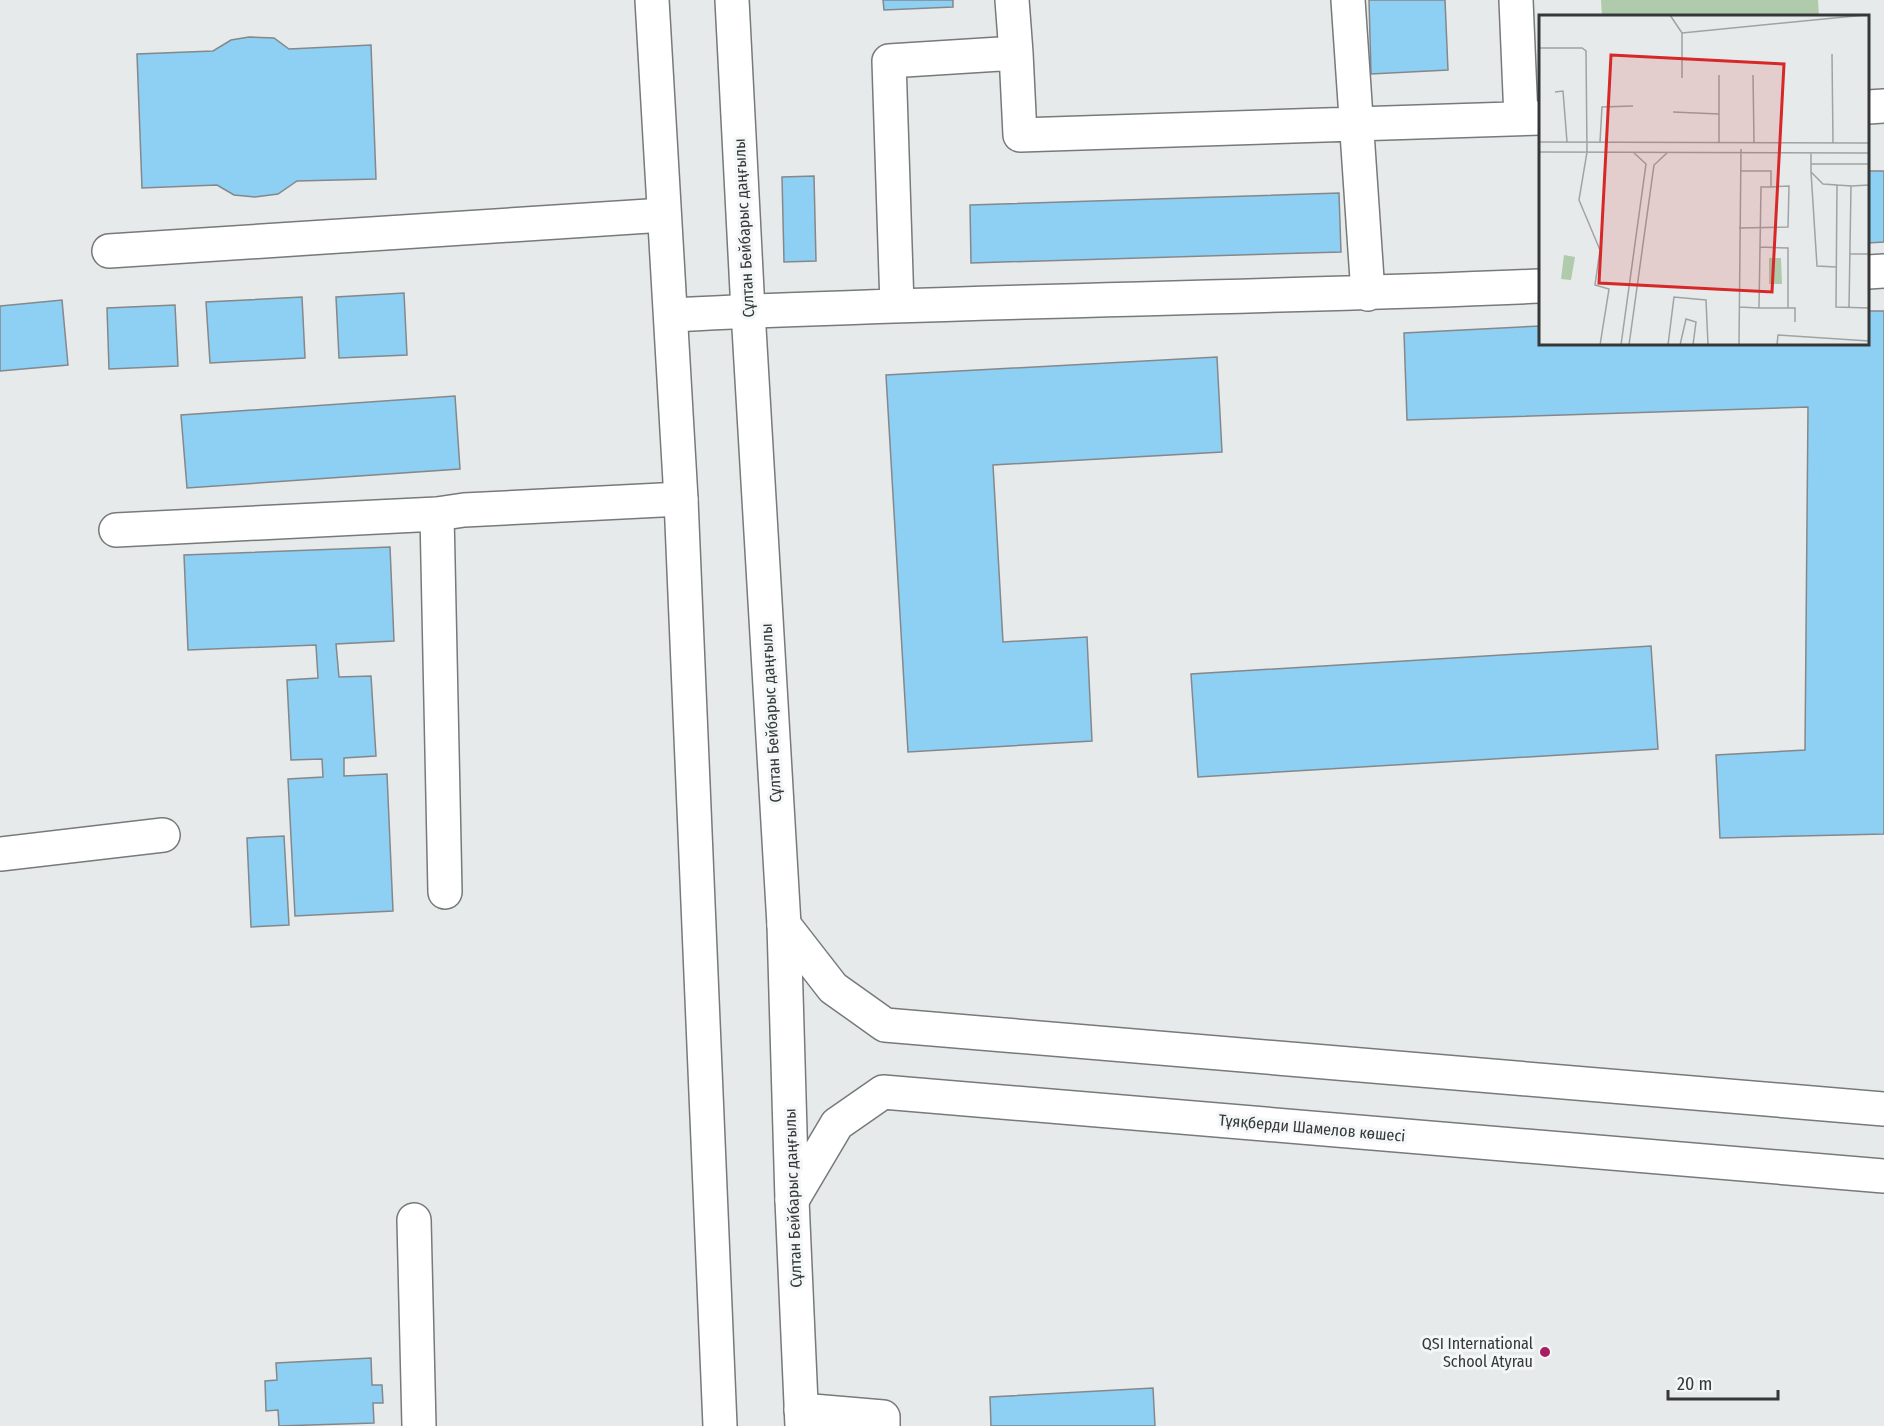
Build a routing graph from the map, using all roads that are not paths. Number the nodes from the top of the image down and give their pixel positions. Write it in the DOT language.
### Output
graph roads {
  1 [pos="652,0"];
  2 [pos="732,0"];
  3 [pos="1012,0"];
  4 [pos="1348,0"];
  5 [pos="1516,0"];
  6 [pos="1016,53"];
  7 [pos="1531,118"];
  8 [pos="1356,124"];
  9 [pos="664,215"];
  10 [pos="109,251"];
  11 [pos="1884,271"];
  12 [pos="1869,272"];
  13 [pos="1539,286"];
  14 [pos="1368,294"];
  15 [pos="897,306"];
  16 [pos="748,311"];
  17 [pos="672,315"];
  18 [pos="681,499"];
  19 [pos="437,514"];
  20 [pos="116,530"];
  21 [pos="163,835"];
  22 [pos="0,854"];
  23 [pos="445,892"];
  24 [pos="784,925"];
  25 [pos="1884,1109"];
  26 [pos="1884,1176"];
  27 [pos="792,1200"];
  28 [pos="414,1220"];
  29 [pos="802,1418"];
  30 [pos="419,1426"];
  31 [pos="720,1426"];
  32 [pos="884,1426"];
  1 -- 9 [label="street"];
  2 -- 16 [label="street, Сұлтан Бейбарыс даңғылы"];
  3 -- 6 [label="street"];
  4 -- 8 [label="street"];
  5 -- 7 [label="street"];
  6 -- 8 [label="street"];
  6 -- 15 [label="street"];
  7 -- 8 [label="street"];
  8 -- 14 [label="street"];
  9 -- 10 [label="street"];
  9 -- 17 [label="street"];
  11 -- 12 [label="street"];
  13 -- 14 [label="street"];
  14 -- 15 [label="street"];
  15 -- 16 [label="street"];
  16 -- 17 [label="street"];
  16 -- 24 [label="street, Сұлтан Бейбарыс даңғылы"];
  17 -- 18 [label="street"];
  18 -- 19 [label="street"];
  18 -- 31 [label="street"];
  19 -- 20 [label="street"];
  19 -- 23 [label="street"];
  21 -- 22 [label="street"];
  24 -- 25 [label="street"];
  24 -- 27 [label="street, Сұлтан Бейбарыс даңғылы"];
  26 -- 27 [label="street, Тұяқберди Шамелов көшесі"];
  27 -- 29 [label="street, Сұлтан Бейбарыс даңғылы"];
  28 -- 30 [label="street"];
  29 -- 32 [label="street"];
}
